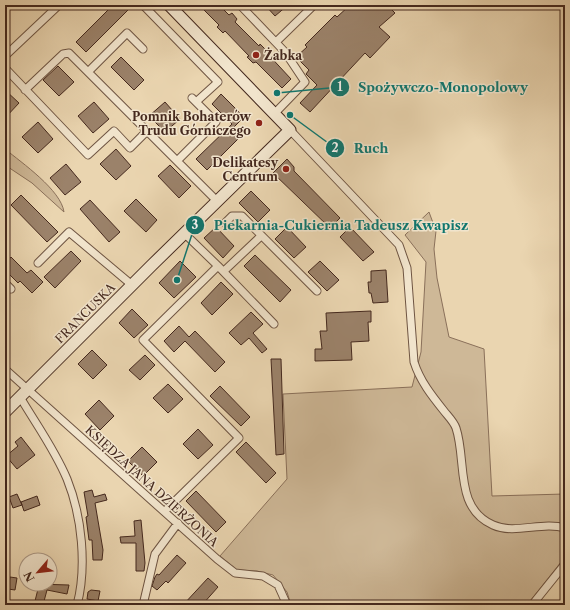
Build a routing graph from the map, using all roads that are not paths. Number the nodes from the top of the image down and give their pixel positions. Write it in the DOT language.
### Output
graph roads {
  1 [pos="59,5"];
  2 [pos="143,5"];
  3 [pos="169,5"];
  4 [pos="240,5"];
  5 [pos="313,5"];
  6 [pos="276,42"];
  7 [pos="143,49"];
  8 [pos="5,56"];
  9 [pos="5,68"];
  10 [pos="88,72"];
  11 [pos="25,90"];
  12 [pos="275,113"];
  13 [pos="290,130"];
  14 [pos="147,131"];
  15 [pos="177,161"];
  16 [pos="218,202"];
  17 [pos="225,224"];
  18 [pos="185,234"];
  19 [pos="262,236"];
  20 [pos="38,263"];
  21 [pos="218,266"];
  22 [pos="224,272"];
  23 [pos="5,283"];
  24 [pos="132,285"];
  25 [pos="11,289"];
  26 [pos="317,291"];
  27 [pos="274,324"];
  28 [pos="5,369"];
  29 [pos="23,393"];
  30 [pos="5,412"];
  31 [pos="165,511"];
  32 [pos="178,523"];
  33 [pos="565,528"];
  34 [pos="565,564"];
  35 [pos="77,605"];
  36 [pos="143,605"];
  37 [pos="287,605"];
  38 [pos="532,605"];
  1 -- 8 [label="street"];
  2 -- 15 [label="street"];
  3 -- 12 [label="street"];
  4 -- 6 [label="street"];
  5 -- 6 [label="street"];
  6 -- 12 [label="street"];
  7 -- 10 [label="street"];
  9 -- 11 [label="street"];
  10 -- 11 [label="street"];
  10 -- 14 [label="street"];
  11 -- 14 [label="street"];
  12 -- 13 [label="street"];
  13 -- 16 [label="street, FRANCUSKA"];
  13 -- 33 [label="street"];
  14 -- 15 [label="street"];
  15 -- 16 [label="street"];
  16 -- 18 [label="street, FRANCUSKA"];
  17 -- 19 [label="street"];
  18 -- 21 [label="street"];
  18 -- 24 [label="street, FRANCUSKA"];
  19 -- 22 [label="street"];
  19 -- 26 [label="street"];
  20 -- 24 [label="street"];
  21 -- 22 [label="street"];
  21 -- 31 [label="street"];
  22 -- 27 [label="street"];
  23 -- 25 [label="street"];
  24 -- 29 [label="street, FRANCUSKA"];
  28 -- 29 [label="street, KSIĘDZA JANA DZIERŻONIA"];
  29 -- 30 [label="street, FRANCUSKA"];
  29 -- 31 [label="street, KSIĘDZA JANA DZIERŻONIA"];
  29 -- 35 [label="street"];
  31 -- 32 [label="street, KSIĘDZA JANA DZIERŻONIA"];
  32 -- 36 [label="street"];
  32 -- 37 [label="street, KSIĘDZA JANA DZIERŻONIA"];
  34 -- 38 [label="street"];
}
